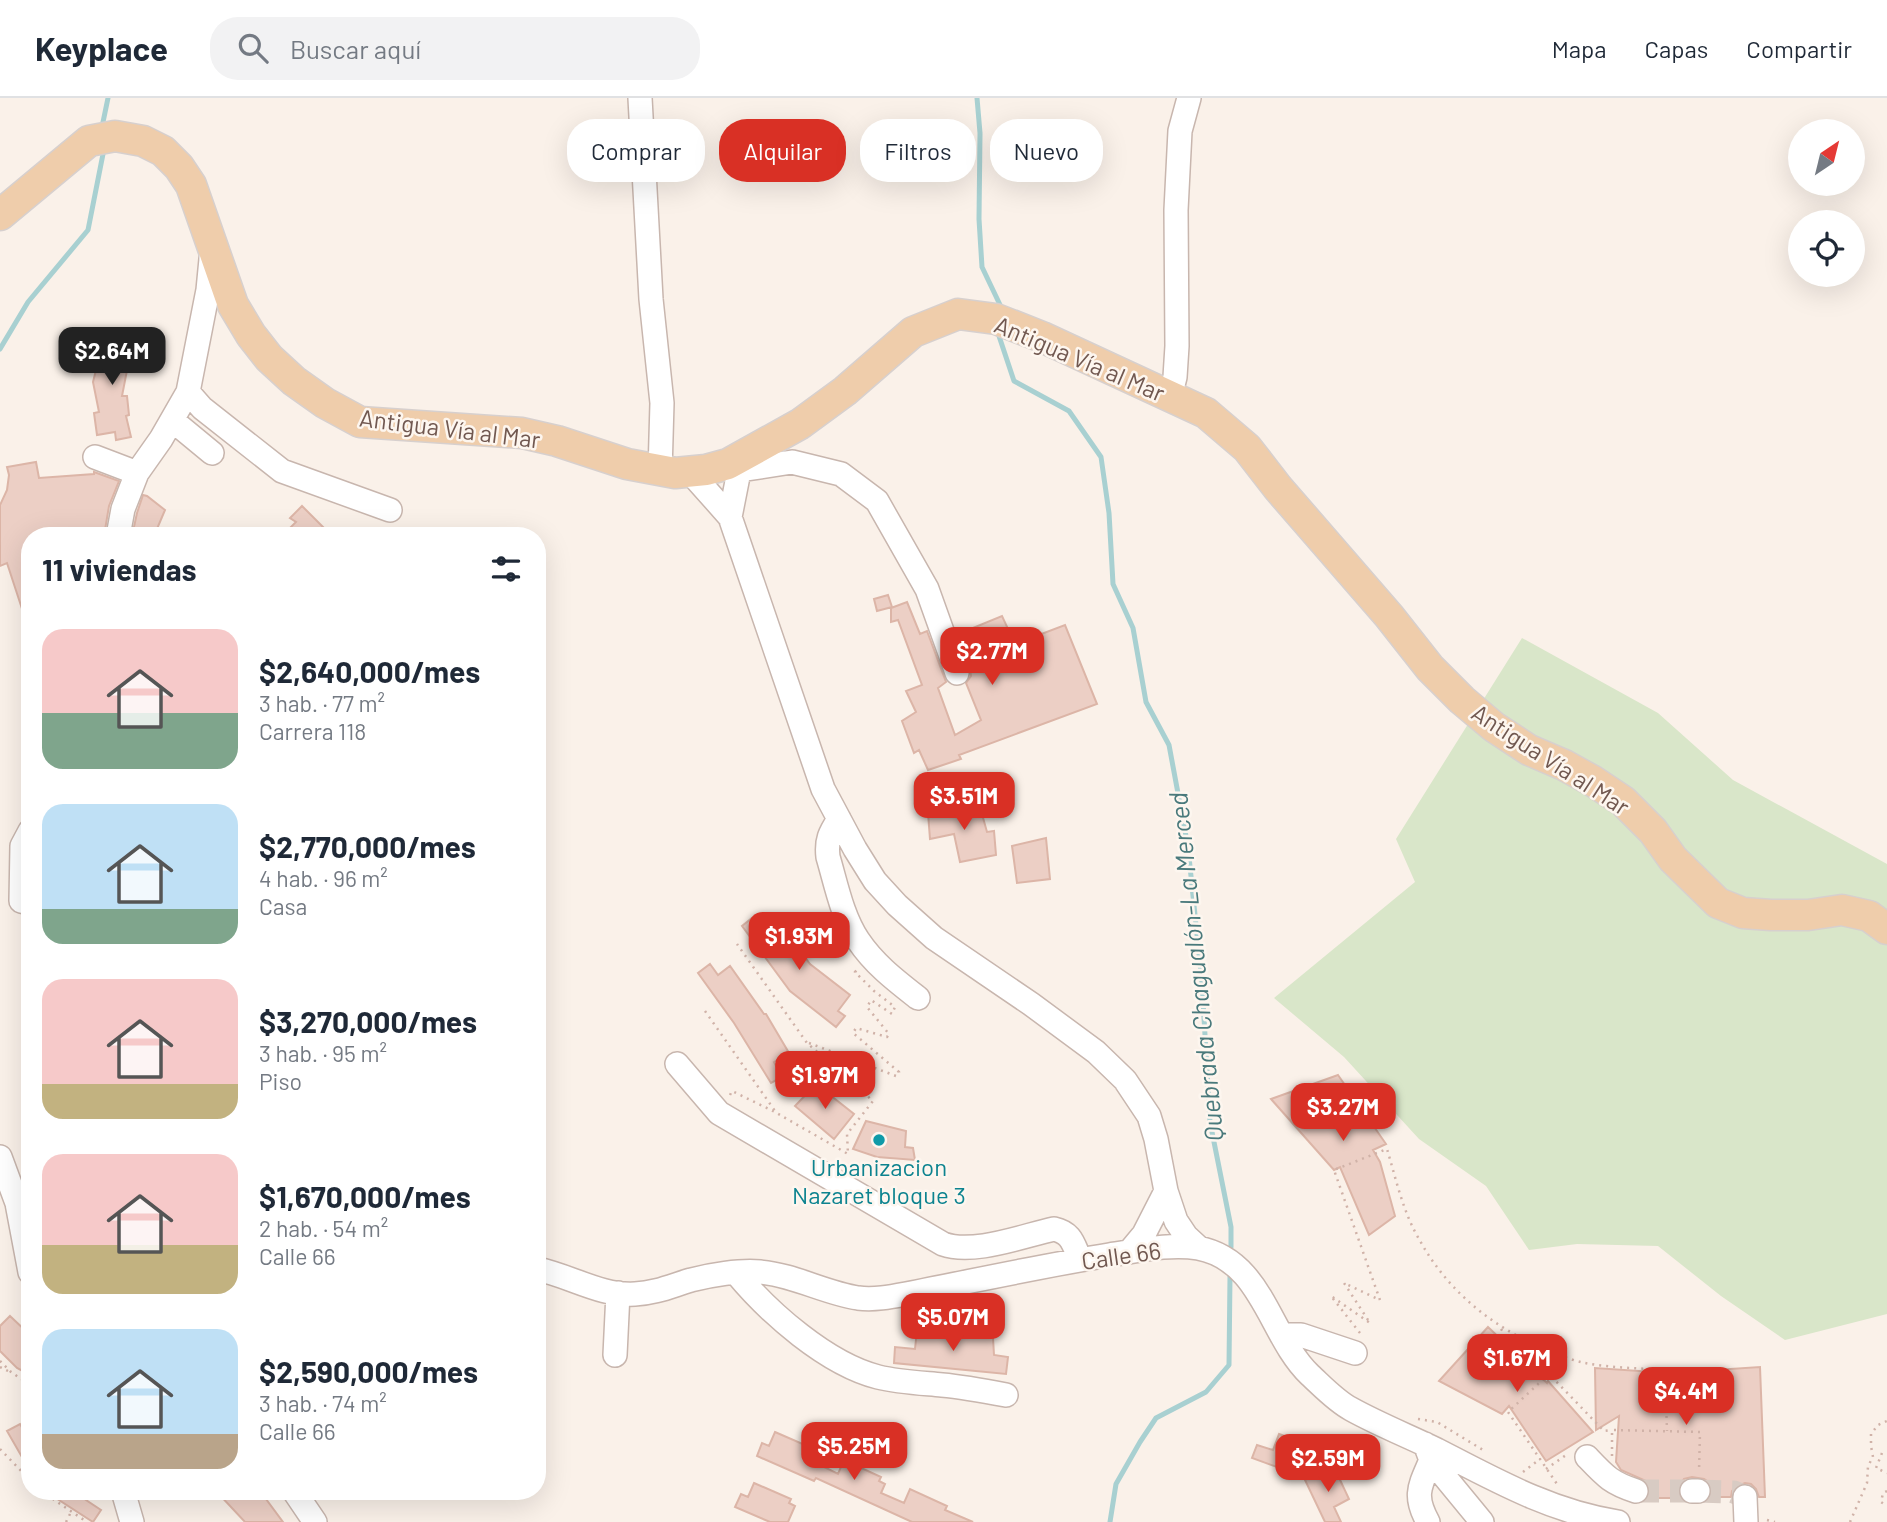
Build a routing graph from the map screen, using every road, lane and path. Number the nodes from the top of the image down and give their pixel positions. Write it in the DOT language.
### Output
graph roads {
  1 [pos="640,98"];
  2 [pos="1189,98"];
  3 [pos="0,215"];
  4 [pos="213,246"];
  5 [pos="188,392"];
  6 [pos="1170,397"];
  7 [pos="173,420"];
  8 [pos="212,453"];
  9 [pos="95,457"];
  10 [pos="741,463"];
  11 [pos="660,472"];
  12 [pos="690,472"];
  13 [pos="137,473"];
  14 [pos="390,510"];
  15 [pos="730,517"];
  16 [pos="120,527"];
  17 [pos="957,673"];
  18 [pos="839,819"];
  19 [pos="1887,929"];
  20 [pos="737,944"];
  21 [pos="871,957"];
  22 [pos="918,998"];
  23 [pos="705,1011"];
  24 [pos="807,1043"];
  25 [pos="677,1064"];
  26 [pos="775,1112"];
  27 [pos="719,1114"];
  28 [pos="0,1157"];
  29 [pos="1166,1191"];
  30 [pos="21,1224"];
  31 [pos="1199,1248"];
  32 [pos="1129,1252"];
  33 [pos="1080,1259"];
  34 [pos="546,1272"];
  35 [pos="736,1273"];
  36 [pos="618,1293"];
  37 [pos="1499,1326"];
  38 [pos="1282,1335"];
  39 [pos="1355,1353"];
  40 [pos="615,1355"];
  41 [pos="0,1360"];
  42 [pos="0,1367"];
  43 [pos="11,1372"];
  44 [pos="1549,1374"];
  45 [pos="21,1379"];
  46 [pos="1006,1395"];
  47 [pos="1410,1417"];
  48 [pos="1887,1421"];
  49 [pos="1612,1430"];
  50 [pos="1667,1431"];
  51 [pos="0,1449"];
  52 [pos="1428,1452"];
  53 [pos="1882,1453"];
  54 [pos="1489,1454"];
  55 [pos="1587,1457"];
  56 [pos="1540,1459"];
  57 [pos="1612,1463"];
  58 [pos="21,1471"];
  59 [pos="1521,1473"];
  60 [pos="1887,1473"];
  61 [pos="1561,1491"];
  62 [pos="1636,1491"];
  63 [pos="1695,1491"];
  64 [pos="1887,1491"];
  65 [pos="1745,1497"];
  66 [pos="54,1500"];
  67 [pos="125,1500"];
  68 [pos="300,1500"];
  69 [pos="1887,1506"];
  70 [pos="71,1512"];
  71 [pos="66,1522"];
  72 [pos="87,1522"];
  73 [pos="132,1522"];
  74 [pos="315,1522"];
  75 [pos="1428,1522"];
  76 [pos="1482,1522"];
  77 [pos="1618,1522"];
  78 [pos="1746,1522"];
  79 [pos="1850,1522"];
  1 -- 11 [label="street"];
  2 -- 6 [label="street"];
  3 -- 4 [label="main road, Antigua Vía al Mar"];
  4 -- 5 [label="street"];
  4 -- 11 [label="main road, Antigua Vía al Mar"];
  5 -- 7 [label="street"];
  5 -- 14 [label="street"];
  6 -- 10 [label="main road, Antigua Vía al Mar"];
  6 -- 19 [label="main road, Antigua Vía al Mar"];
  7 -- 8 [label="street"];
  7 -- 13 [label="street"];
  9 -- 13 [label="street"];
  10 -- 12 [label="main road, Antigua Vía al Mar"];
  10 -- 15 [label="street"];
  10 -- 17 [label="street"];
  11 -- 12 [label="main road, Antigua Vía al Mar"];
  12 -- 15 [label="street"];
  13 -- 16 [label="street"];
  15 -- 18 [label="street"];
  18 -- 21 [label="street"];
  18 -- 29 [label="street"];
  20 -- 24 [label="path"];
  21 -- 22 [label="street"];
  21 -- 24 [label="path"];
  23 -- 26 [label="path"];
  24 -- 26 [label="path"];
  25 -- 27 [label="street"];
  26 -- 27 [label="path"];
  27 -- 33 [label="street"];
  28 -- 30 [label="street"];
  29 -- 31 [label="street"];
  29 -- 32 [label="street"];
  31 -- 32 [label="street, Calle 66"];
  31 -- 38 [label="street, Calle 66"];
  32 -- 33 [label="street, Calle 66"];
  33 -- 35 [label="street, Calle 66"];
  34 -- 36 [label="street, Calle 66"];
  35 -- 36 [label="street, Calle 66"];
  35 -- 46 [label="street"];
  36 -- 40 [label="street"];
  37 -- 39 [label="path"];
  37 -- 44 [label="path"];
  37 -- 50 [label="path"];
  38 -- 39 [label="street"];
  38 -- 52 [label="street, Calle 66"];
  41 -- 43 [label="path"];
  42 -- 43 [label="path"];
  43 -- 45 [label="path"];
  44 -- 49 [label="path"];
  44 -- 56 [label="path"];
  47 -- 54 [label="path"];
  48 -- 79 [label="path"];
  49 -- 50 [label="path"];
  49 -- 57 [label="path"];
  50 -- 63 [label="path"];
  51 -- 58 [label="path"];
  52 -- 75 [label="street"];
  52 -- 76 [label="street"];
  52 -- 77 [label="street, Calle 66"];
  53 -- 60 [label="path"];
  55 -- 62 [label="street"];
  56 -- 59 [label="path"];
  56 -- 61 [label="path"];
  64 -- 69 [label="path"];
  65 -- 78 [label="street"];
  66 -- 70 [label="path"];
  67 -- 73 [label="street"];
  68 -- 74 [label="street"];
  70 -- 71 [label="path"];
  70 -- 72 [label="path"];
}
